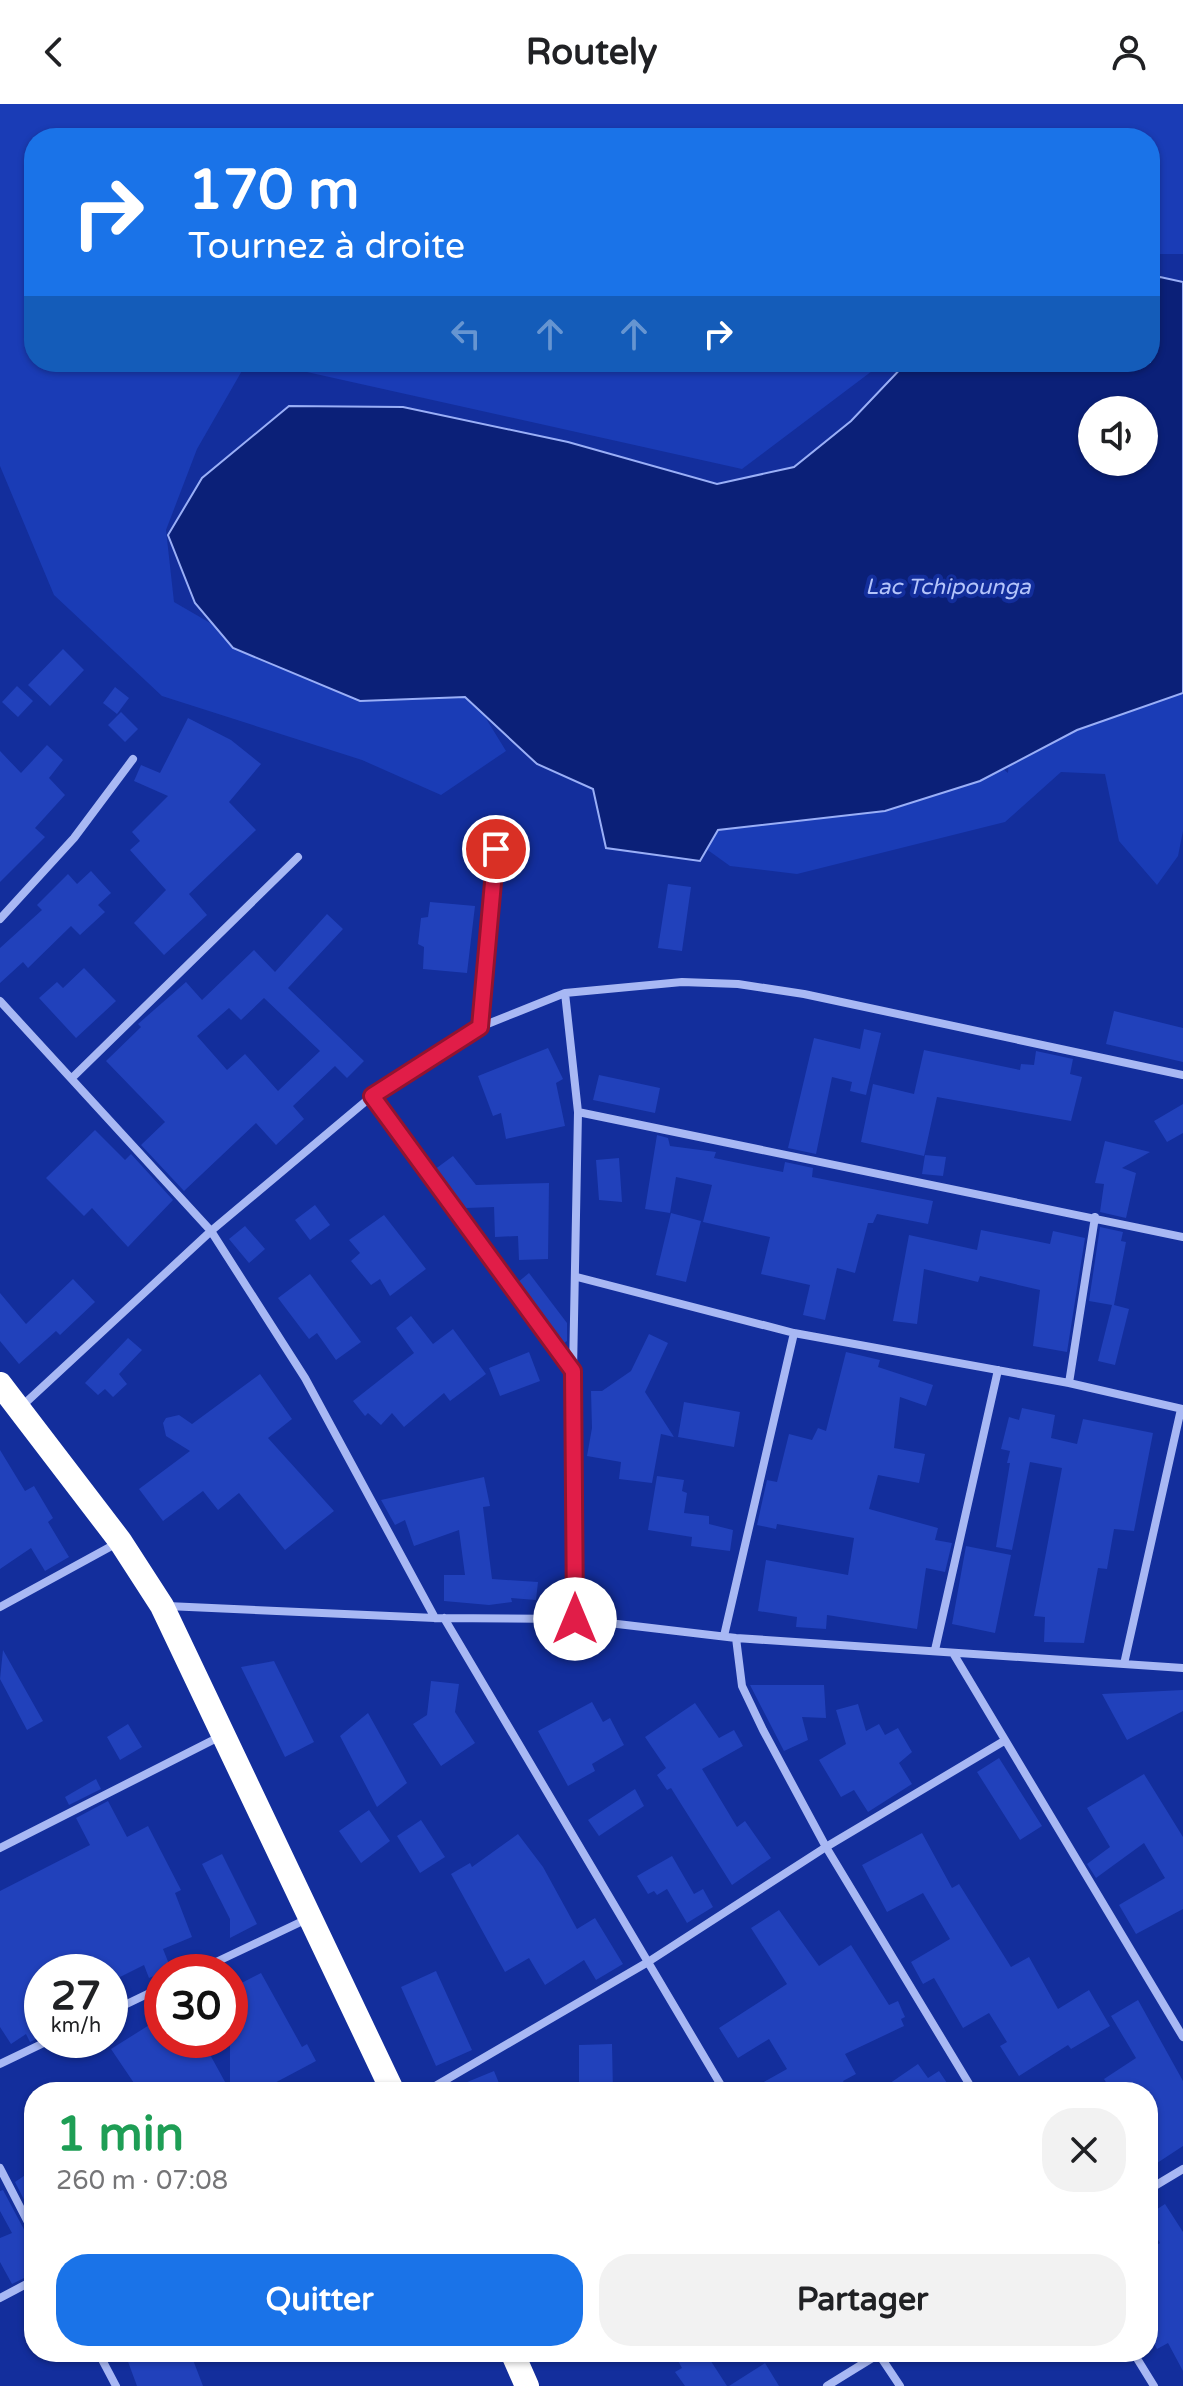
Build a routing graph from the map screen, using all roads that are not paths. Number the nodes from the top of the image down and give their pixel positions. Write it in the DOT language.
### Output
graph roads {
  1 [pos="133,759"];
  2 [pos="496,849"];
  3 [pos="298,857"];
  4 [pos="0,919"];
  5 [pos="565,993"];
  6 [pos="0,1001"];
  7 [pos="480,1027"];
  8 [pos="1183,1075"];
  9 [pos="73,1077"];
  10 [pos="372,1096"];
  11 [pos="578,1112"];
  12 [pos="1095,1217"];
  13 [pos="211,1231"];
  14 [pos="1183,1237"];
  15 [pos="577,1277"];
  16 [pos="794,1333"];
  17 [pos="998,1370"];
  18 [pos="573,1371"];
  19 [pos="1069,1383"];
  20 [pos="0,1384"];
  21 [pos="20,1408"];
  22 [pos="1182,1409"];
  23 [pos="120,1541"];
  24 [pos="162,1606"];
  25 [pos="0,1607"];
  26 [pos="439,1618"];
  27 [pos="575,1619"];
  28 [pos="724,1636"];
  29 [pos="736,1638"];
  30 [pos="935,1650"];
  31 [pos="953,1653"];
  32 [pos="1124,1664"];
  33 [pos="1183,1668"];
  34 [pos="222,1736"];
  35 [pos="1004,1741"];
  36 [pos="826,1847"];
  37 [pos="0,1848"];
  38 [pos="311,1917"];
  39 [pos="233,1954"];
  40 [pos="648,1962"];
  41 [pos="1183,2037"];
  42 [pos="24,2052"];
  43 [pos="0,2064"];
  44 [pos="388,2082"];
  45 [pos="442,2082"];
  46 [pos="719,2082"];
  47 [pos="968,2082"];
  48 [pos="0,2168"];
  49 [pos="1183,2169"];
  50 [pos="1158,2184"];
  51 [pos="24,2215"];
  52 [pos="24,2285"];
  53 [pos="0,2298"];
  54 [pos="103,2362"];
  55 [pos="516,2362"];
  56 [pos="865,2362"];
  57 [pos="885,2362"];
  58 [pos="1139,2362"];
  59 [pos="116,2386"];
  60 [pos="527,2386"];
  61 [pos="827,2386"];
  62 [pos="900,2386"];
  63 [pos="1154,2386"];
  1 -- 4 [label="street"];
  2 -- 7 [label="street"];
  3 -- 9 [label="street"];
  5 -- 7 [label="street"];
  5 -- 8 [label="street"];
  5 -- 11 [label="street"];
  6 -- 9 [label="street"];
  7 -- 10 [label="street"];
  9 -- 13 [label="street"];
  10 -- 13 [label="street"];
  10 -- 18 [label="street"];
  11 -- 12 [label="street"];
  11 -- 15 [label="street"];
  12 -- 14 [label="street"];
  12 -- 19 [label="street"];
  13 -- 21 [label="street"];
  13 -- 26 [label="street"];
  15 -- 16 [label="street"];
  15 -- 18 [label="street"];
  16 -- 17 [label="street"];
  16 -- 28 [label="street"];
  17 -- 19 [label="street"];
  17 -- 30 [label="street"];
  18 -- 27 [label="street"];
  19 -- 22 [label="street"];
  20 -- 21 [label="highway"];
  21 -- 23 [label="highway"];
  22 -- 32 [label="street"];
  23 -- 24 [label="highway"];
  23 -- 25 [label="street"];
  24 -- 26 [label="street"];
  24 -- 34 [label="highway"];
  26 -- 27 [label="street"];
  26 -- 40 [label="street"];
  27 -- 28 [label="street"];
  28 -- 29 [label="street"];
  29 -- 30 [label="street"];
  29 -- 36 [label="street"];
  30 -- 31 [label="street"];
  31 -- 32 [label="street"];
  31 -- 35 [label="street"];
  32 -- 33 [label="street"];
  34 -- 37 [label="street"];
  34 -- 38 [label="highway"];
  35 -- 36 [label="street"];
  35 -- 41 [label="street"];
  36 -- 40 [label="street"];
  36 -- 47 [label="street"];
  38 -- 39 [label="street"];
  38 -- 44 [label="highway"];
  40 -- 45 [label="street"];
  40 -- 46 [label="street"];
  42 -- 43 [label="street"];
  48 -- 51 [label="street"];
  49 -- 50 [label="street"];
  52 -- 53 [label="street"];
  54 -- 59 [label="street"];
  55 -- 60 [label="highway"];
  56 -- 61 [label="street"];
  57 -- 62 [label="street"];
  58 -- 63 [label="street"];
}
